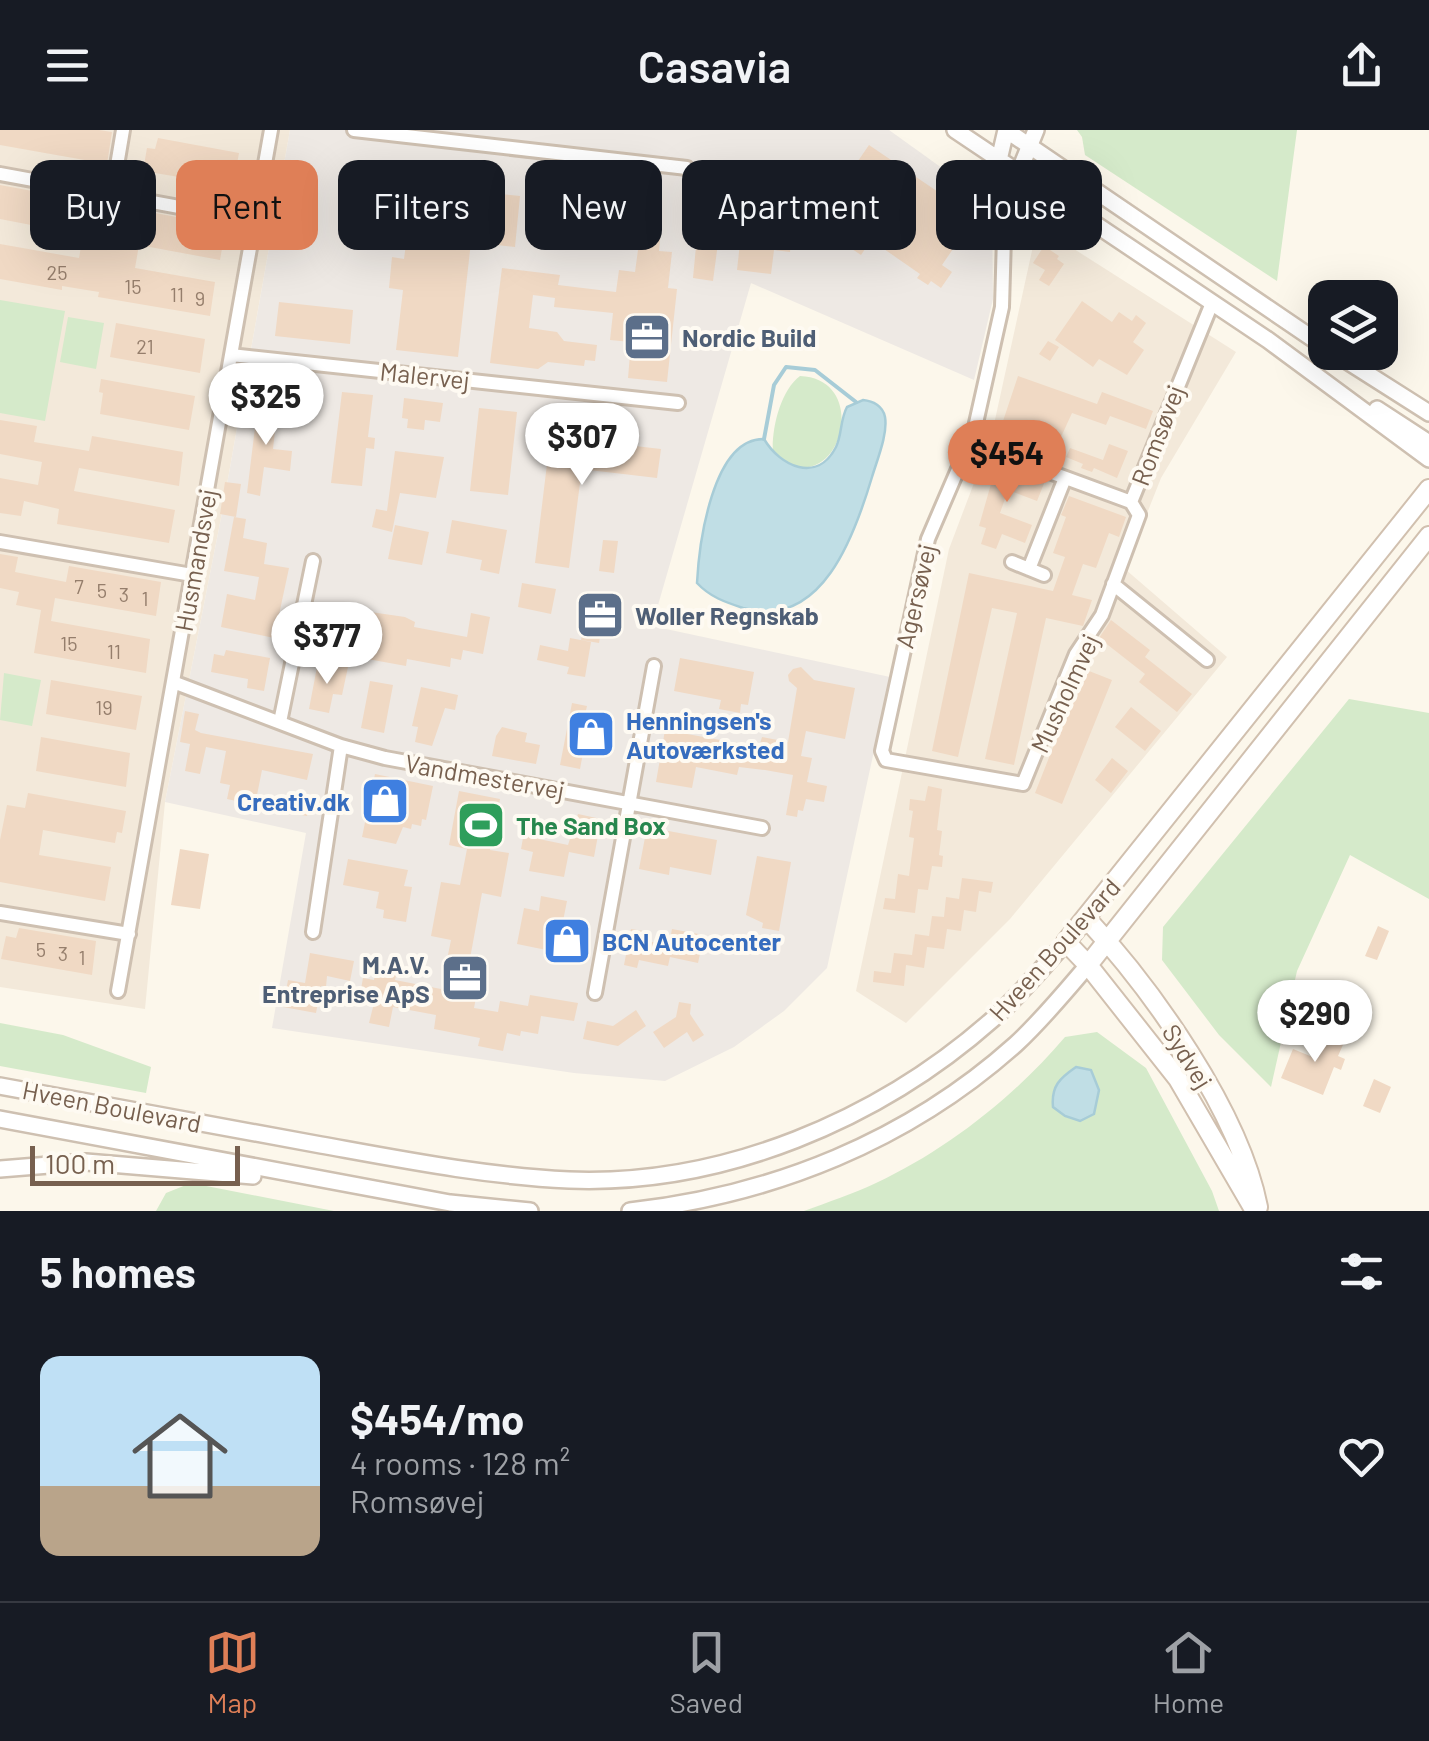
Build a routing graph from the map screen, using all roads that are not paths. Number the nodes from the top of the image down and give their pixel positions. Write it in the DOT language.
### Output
graph roads {
  1 [pos="123,130"];
  2 [pos="271,130"];
  3 [pos="354,130"];
  4 [pos="955,130"];
  5 [pos="1006,130"];
  6 [pos="1034,138"];
  7 [pos="118,160"];
  8 [pos="266,160"];
  9 [pos="999,160"];
  10 [pos="682,167"];
  11 [pos="0,174"];
  12 [pos="30,180"];
  13 [pos="1102,229"];
  14 [pos="250,250"];
  15 [pos="1004,250"];
  16 [pos="1212,303"];
  17 [pos="1308,335"];
  18 [pos="1268,340"];
  19 [pos="231,355"];
  20 [pos="1362,370"];
  21 [pos="678,403"];
  22 [pos="1429,413"];
  23 [pos="971,443"];
  24 [pos="1429,443"];
  25 [pos="1429,459"];
  26 [pos="1065,478"];
  27 [pos="1429,489"];
  28 [pos="1130,502"];
  29 [pos="1429,536"];
  30 [pos="0,542"];
  31 [pos="313,561"];
  32 [pos="1012,562"];
  33 [pos="1030,569"];
  34 [pos="192,575"];
  35 [pos="1044,575"];
  36 [pos="1114,584"];
  37 [pos="1206,660"];
  38 [pos="654,666"];
  39 [pos="173,682"];
  40 [pos="280,722"];
  41 [pos="342,746"];
  42 [pos="886,760"];
  43 [pos="630,803"];
  44 [pos="762,828"];
  45 [pos="0,913"];
  46 [pos="1086,918"];
  47 [pos="313,932"];
  48 [pos="128,934"];
  49 [pos="1066,942"];
  50 [pos="1109,943"];
  51 [pos="1088,965"];
  52 [pos="118,991"];
  53 [pos="595,993"];
  54 [pos="0,1086"];
  55 [pos="0,1119"];
  56 [pos="0,1169"];
  57 [pos="352,1185"];
  58 [pos="530,1211"];
  59 [pos="630,1211"];
  60 [pos="1257,1211"];
  1 -- 7 [label="street"];
  2 -- 8 [label="street, Husmandsvej"];
  3 -- 10 [label="street"];
  4 -- 9 [label="street"];
  5 -- 6 [label="street"];
  5 -- 9 [label="street"];
  6 -- 17 [label="street"];
  11 -- 12 [label="street"];
  13 -- 16 [label="street"];
  14 -- 19 [label="street, Husmandsvej"];
  15 -- 23 [label="street, Agersøvej"];
  16 -- 18 [label="street"];
  16 -- 28 [label="street, Romsøvej"];
  18 -- 24 [label="street"];
  18 -- 25 [label="street"];
  19 -- 21 [label="street, Malervej"];
  19 -- 34 [label="street, Husmandsvej"];
  20 -- 22 [label="street"];
  23 -- 26 [label="street, Romsøvej"];
  23 -- 42 [label="street, Agersøvej"];
  26 -- 28 [label="street, Romsøvej"];
  26 -- 33 [label="street"];
  27 -- 46 [label="main road, Hveen Boulevard"];
  28 -- 36 [label="street, Musholmvej"];
  29 -- 50 [label="main road, Hveen Boulevard"];
  30 -- 34 [label="street"];
  31 -- 40 [label="street"];
  32 -- 33 [label="street"];
  33 -- 35 [label="street"];
  34 -- 39 [label="street, Husmandsvej"];
  36 -- 37 [label="street"];
  36 -- 42 [label="street, Musholmvej"];
  38 -- 43 [label="street"];
  39 -- 40 [label="street, Vandmestervej"];
  39 -- 48 [label="street, Husmandsvej"];
  40 -- 41 [label="street, Vandmestervej"];
  41 -- 43 [label="street, Vandmestervej"];
  41 -- 47 [label="street"];
  43 -- 44 [label="street, Vandmestervej"];
  43 -- 53 [label="street"];
  45 -- 48 [label="street"];
  46 -- 49 [label="main road, Hveen Boulevard"];
  46 -- 50 [label="main road, Sydvej"];
  48 -- 52 [label="street, Husmandsvej"];
  49 -- 51 [label="main road, Sydvej"];
  49 -- 54 [label="street, Hveen Boulevard"];
  50 -- 51 [label="main road, Hveen Boulevard"];
  50 -- 60 [label="main road, Sydvej"];
  51 -- 59 [label="street, Hveen Boulevard"];
  51 -- 60 [label="main road, Sydvej"];
  55 -- 57 [label="street, Hveen Boulevard"];
  56 -- 57 [label="street"];
  57 -- 58 [label="street, Hveen Boulevard"];
}
